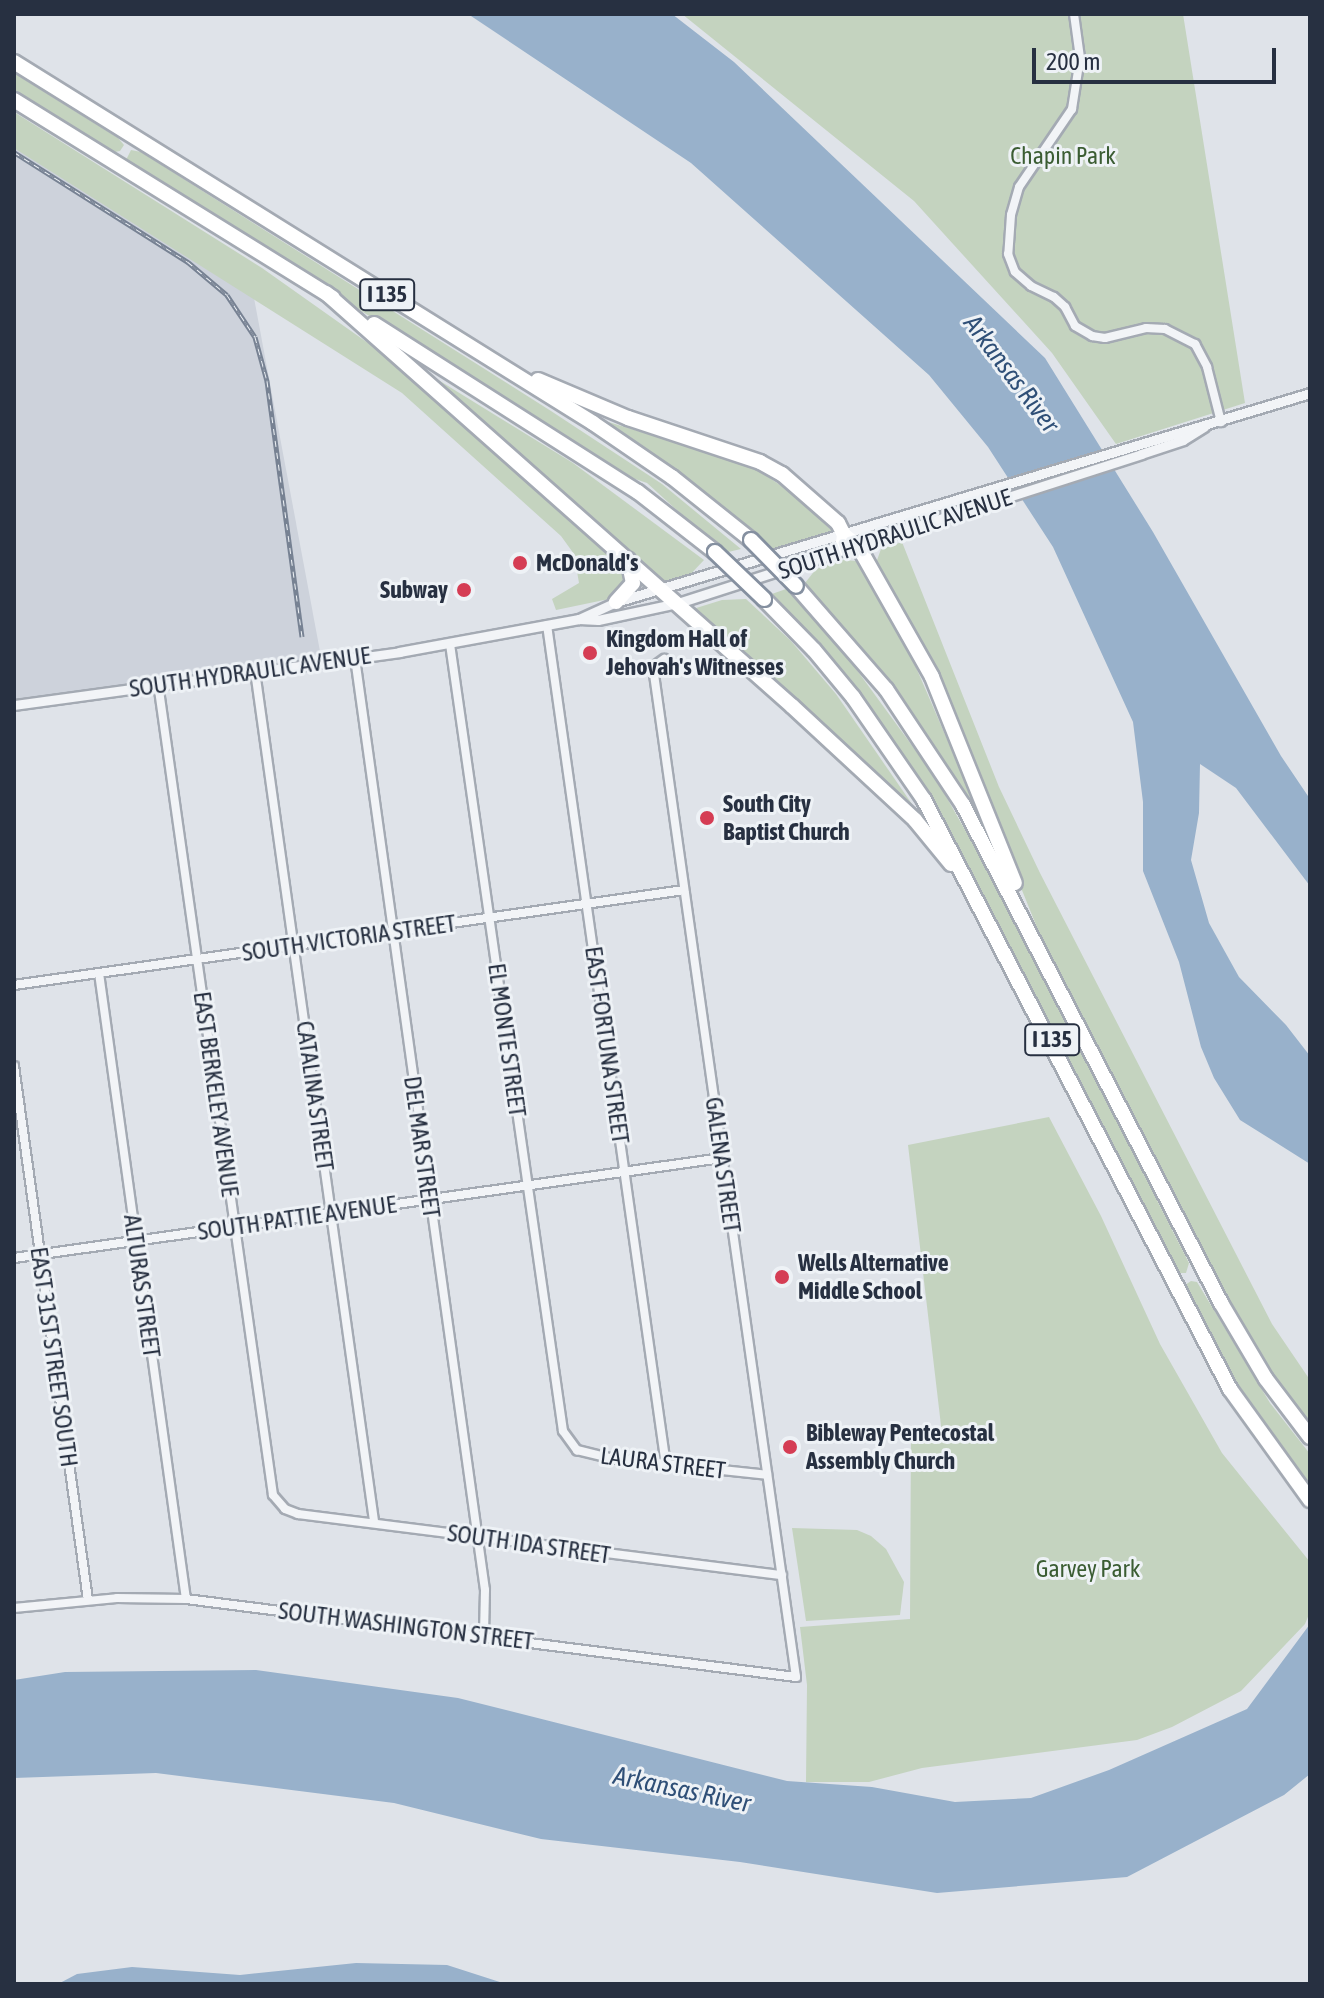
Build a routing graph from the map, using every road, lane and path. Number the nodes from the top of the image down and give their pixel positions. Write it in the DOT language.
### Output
graph roads {
  1 [pos="1074,14"];
  2 [pos="14,62"];
  3 [pos="14,100"];
  4 [pos="326,293"];
  5 [pos="488,358"];
  6 [pos="1310,393"];
  7 [pos="1221,422"];
  8 [pos="1204,427"];
  9 [pos="844,535"];
  10 [pos="858,546"];
  11 [pos="832,554"];
  12 [pos="628,560"];
  13 [pos="664,590"];
  14 [pos="616,602"];
  15 [pos="678,603"];
  16 [pos="579,619"];
  17 [pos="547,625"];
  18 [pos="450,644"];
  19 [pos="355,658"];
  20 [pos="664,659"];
  21 [pos="255,671"];
  22 [pos="158,683"];
  23 [pos="14,705"];
  24 [pos="684,890"];
  25 [pos="587,904"];
  26 [pos="489,918"];
  27 [pos="392,932"];
  28 [pos="294,945"];
  29 [pos="1004,948"];
  30 [pos="1044,958"];
  31 [pos="197,959"];
  32 [pos="99,973"];
  33 [pos="14,985"];
  34 [pos="14,1066"];
  35 [pos="722,1158"];
  36 [pos="625,1171"];
  37 [pos="527,1185"];
  38 [pos="429,1199"];
  39 [pos="331,1213"];
  40 [pos="234,1227"];
  41 [pos="136,1241"];
  42 [pos="40,1254"];
  43 [pos="14,1258"];
  44 [pos="565,1436"];
  45 [pos="1310,1437"];
  46 [pos="666,1465"];
  47 [pos="767,1475"];
  48 [pos="1310,1500"];
  49 [pos="279,1503"];
  50 [pos="374,1521"];
  51 [pos="477,1537"];
  52 [pos="782,1575"];
  53 [pos="186,1599"];
  54 [pos="88,1600"];
  55 [pos="14,1608"];
  56 [pos="484,1635"];
  57 [pos="796,1677"];
  1 -- 7 [label="street"];
  2 -- 5 [label="highway, I 135"];
  3 -- 4 [label="highway, I 135"];
  4 -- 12 [label="highway"];
  4 -- 29 [label="highway, I 135, bridge"];
  5 -- 9 [label="highway"];
  5 -- 30 [label="highway, I 135, bridge"];
  6 -- 7 [label="street, SOUTH HYDRAULIC AVENUE"];
  7 -- 8 [label="street, SOUTH HYDRAULIC AVENUE"];
  8 -- 9 [label="street, SOUTH HYDRAULIC AVENUE"];
  8 -- 10 [label="street, SOUTH HYDRAULIC AVENUE"];
  9 -- 10 [label="highway"];
  9 -- 11 [label="highway"];
  9 -- 13 [label="street, SOUTH HYDRAULIC AVENUE"];
  10 -- 11 [label="street, SOUTH HYDRAULIC AVENUE"];
  10 -- 30 [label="highway"];
  11 -- 15 [label="street, SOUTH HYDRAULIC AVENUE"];
  12 -- 13 [label="highway"];
  12 -- 14 [label="highway"];
  13 -- 14 [label="street, SOUTH HYDRAULIC AVENUE"];
  13 -- 15 [label="highway"];
  14 -- 16 [label="street, SOUTH HYDRAULIC AVENUE"];
  15 -- 16 [label="street, SOUTH HYDRAULIC AVENUE"];
  15 -- 29 [label="highway"];
  16 -- 17 [label="street, SOUTH HYDRAULIC AVENUE"];
  17 -- 18 [label="street, SOUTH HYDRAULIC AVENUE"];
  17 -- 25 [label="street, EAST FORTUNA STREET"];
  18 -- 19 [label="street, SOUTH HYDRAULIC AVENUE"];
  18 -- 26 [label="street, EL MONTE STREET"];
  19 -- 21 [label="street, SOUTH HYDRAULIC AVENUE"];
  19 -- 27 [label="street, DEL MAR STREET"];
  20 -- 24 [label="street, GALENA STREET"];
  21 -- 22 [label="street, SOUTH HYDRAULIC AVENUE"];
  21 -- 28 [label="street, CATALINA STREET"];
  22 -- 23 [label="street, SOUTH HYDRAULIC AVENUE"];
  22 -- 31 [label="street, EAST BERKELEY AVENUE"];
  24 -- 25 [label="street, SOUTH VICTORIA STREET"];
  24 -- 35 [label="street, GALENA STREET"];
  25 -- 26 [label="street, SOUTH VICTORIA STREET"];
  25 -- 36 [label="street, EAST FORTUNA STREET"];
  26 -- 27 [label="street, SOUTH VICTORIA STREET"];
  26 -- 37 [label="street, EL MONTE STREET"];
  27 -- 28 [label="street, SOUTH VICTORIA STREET"];
  27 -- 38 [label="street, DEL MAR STREET"];
  28 -- 31 [label="street, SOUTH VICTORIA STREET"];
  28 -- 39 [label="street, CATALINA STREET"];
  29 -- 48 [label="highway, I 135"];
  30 -- 45 [label="highway, I 135"];
  31 -- 32 [label="street, SOUTH VICTORIA STREET"];
  31 -- 40 [label="street, EAST BERKELEY AVENUE"];
  32 -- 33 [label="street, SOUTH VICTORIA STREET"];
  32 -- 41 [label="street, ALTURAS STREET"];
  34 -- 42 [label="street, EAST 31ST STREET SOUTH"];
  35 -- 36 [label="street, SOUTH PATTIE AVENUE"];
  35 -- 47 [label="street, GALENA STREET"];
  36 -- 37 [label="street, SOUTH PATTIE AVENUE"];
  36 -- 46 [label="street, EAST FORTUNA STREET"];
  37 -- 38 [label="street, SOUTH PATTIE AVENUE"];
  37 -- 44 [label="street, EL MONTE STREET"];
  38 -- 39 [label="street, SOUTH PATTIE AVENUE"];
  38 -- 51 [label="street, DEL MAR STREET"];
  39 -- 40 [label="street, SOUTH PATTIE AVENUE"];
  39 -- 50 [label="street, CATALINA STREET"];
  40 -- 41 [label="street, SOUTH PATTIE AVENUE"];
  40 -- 49 [label="street, EAST BERKELEY AVENUE"];
  41 -- 42 [label="street, SOUTH PATTIE AVENUE"];
  41 -- 53 [label="street, ALTURAS STREET"];
  42 -- 43 [label="street, SOUTH PATTIE AVENUE"];
  42 -- 54 [label="street, EAST 31ST STREET SOUTH"];
  44 -- 46 [label="street, LAURA STREET"];
  46 -- 47 [label="street, LAURA STREET"];
  47 -- 52 [label="street, GALENA STREET"];
  49 -- 50 [label="street, SOUTH IDA STREET"];
  50 -- 51 [label="street, SOUTH IDA STREET"];
  51 -- 52 [label="street, SOUTH IDA STREET"];
  51 -- 56 [label="street, DEL MAR STREET"];
  52 -- 57 [label="street, GALENA STREET"];
  53 -- 54 [label="street, SOUTH WASHINGTON STREET"];
  53 -- 56 [label="street, SOUTH WASHINGTON STREET"];
  54 -- 55 [label="street, SOUTH WASHINGTON STREET"];
  56 -- 57 [label="street, SOUTH WASHINGTON STREET"];
}
